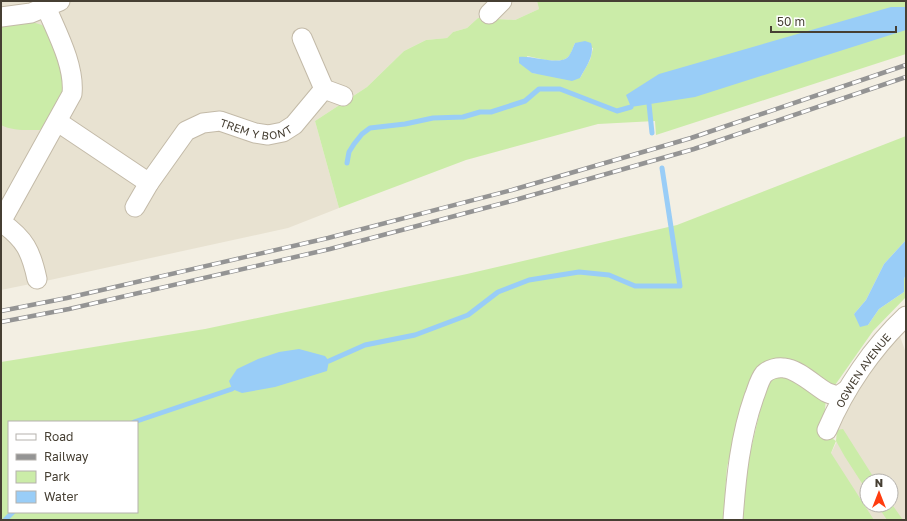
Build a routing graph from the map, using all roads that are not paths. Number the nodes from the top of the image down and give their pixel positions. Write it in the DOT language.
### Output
graph roads {
  1 [pos="53,4"];
  2 [pos="1,17"];
  3 [pos="302,38"];
  4 [pos="324,89"];
  5 [pos="343,96"];
  6 [pos="58,122"];
  7 [pos="149,183"];
  8 [pos="135,207"];
  9 [pos="1,222"];
  10 [pos="37,279"];
  11 [pos="906,316"];
  12 [pos="847,390"];
  13 [pos="827,430"];
  14 [pos="733,520"];
  1 -- 2 [label="street"];
  1 -- 6 [label="street"];
  3 -- 4 [label="street"];
  4 -- 5 [label="street"];
  4 -- 7 [label="street, TREM Y BONT"];
  6 -- 7 [label="street"];
  6 -- 9 [label="street"];
  7 -- 8 [label="street, TREM Y BONT"];
  9 -- 10 [label="street"];
  11 -- 12 [label="street, OGWEN AVENUE"];
  12 -- 13 [label="street, OGWEN AVENUE"];
  12 -- 14 [label="street"];
}
